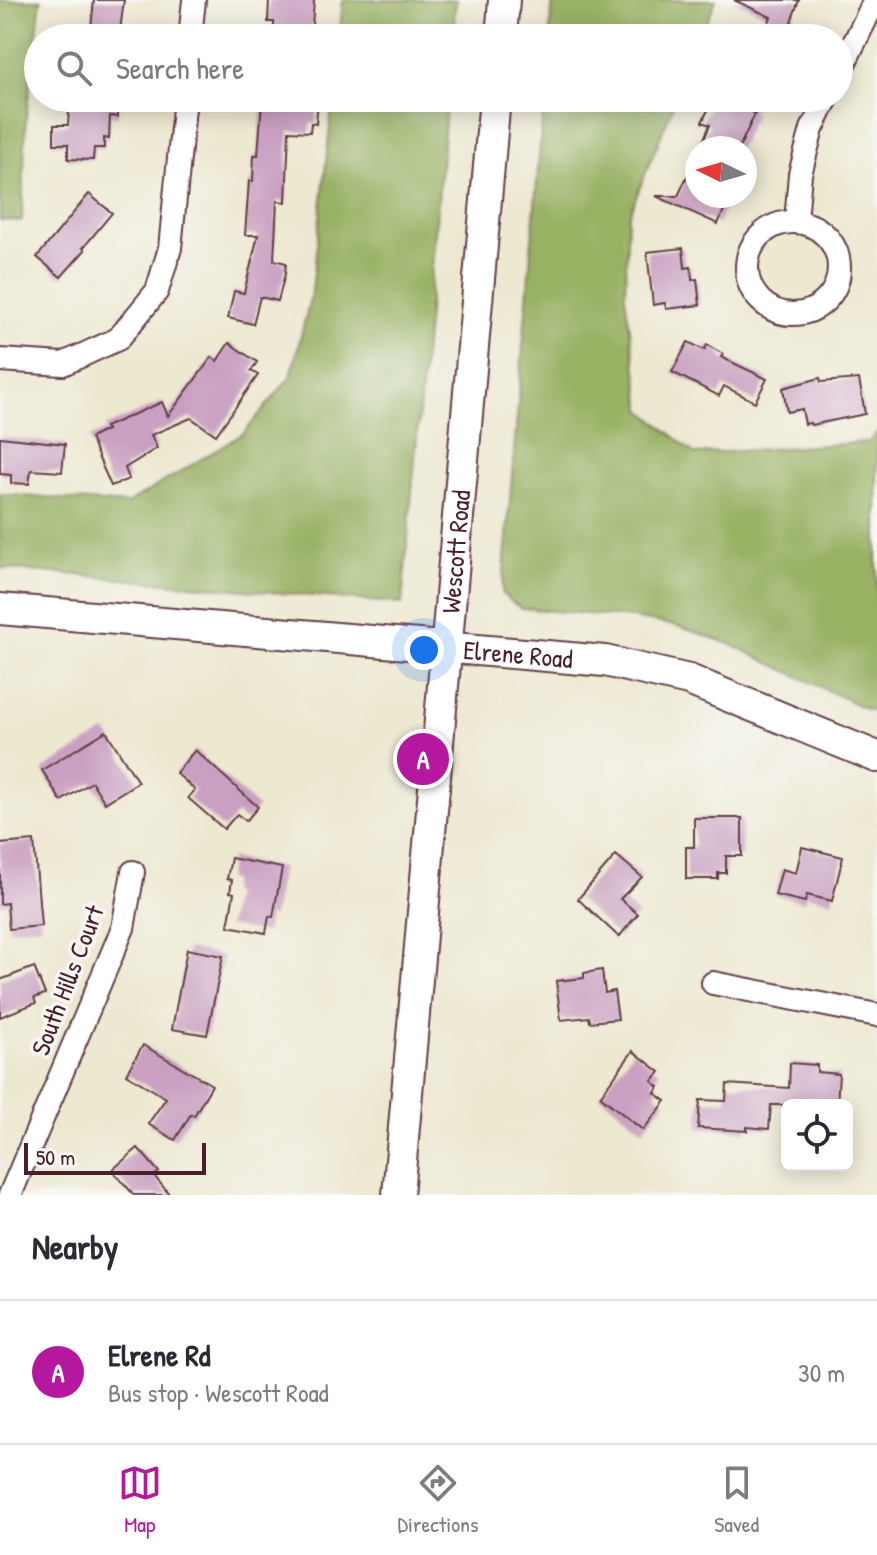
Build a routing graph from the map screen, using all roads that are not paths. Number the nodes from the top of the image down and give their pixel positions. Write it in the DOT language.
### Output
graph roads {
  1 [pos="194,0"];
  2 [pos="504,0"];
  3 [pos="875,0"];
  4 [pos="191,24"];
  5 [pos="502,24"];
  6 [pos="853,45"];
  7 [pos="184,112"];
  8 [pos="494,112"];
  9 [pos="820,112"];
  10 [pos="796,221"];
  11 [pos="0,360"];
  12 [pos="0,609"];
  13 [pos="447,647"];
  14 [pos="877,757"];
  15 [pos="133,872"];
  16 [pos="713,983"];
  17 [pos="877,1015"];
  18 [pos="10,1195"];
  19 [pos="398,1195"];
  1 -- 4 [label="street"];
  2 -- 5 [label="street"];
  3 -- 6 [label="street"];
  7 -- 11 [label="street"];
  8 -- 13 [label="street, Wescott Road"];
  9 -- 10 [label="street"];
  10 -- 10 [label="street"];
  12 -- 13 [label="street, Elrene Road"];
  13 -- 14 [label="street, Elrene Road"];
  13 -- 19 [label="street, Wescott Road"];
  15 -- 18 [label="street, South Hills Court"];
  16 -- 17 [label="street"];
}
